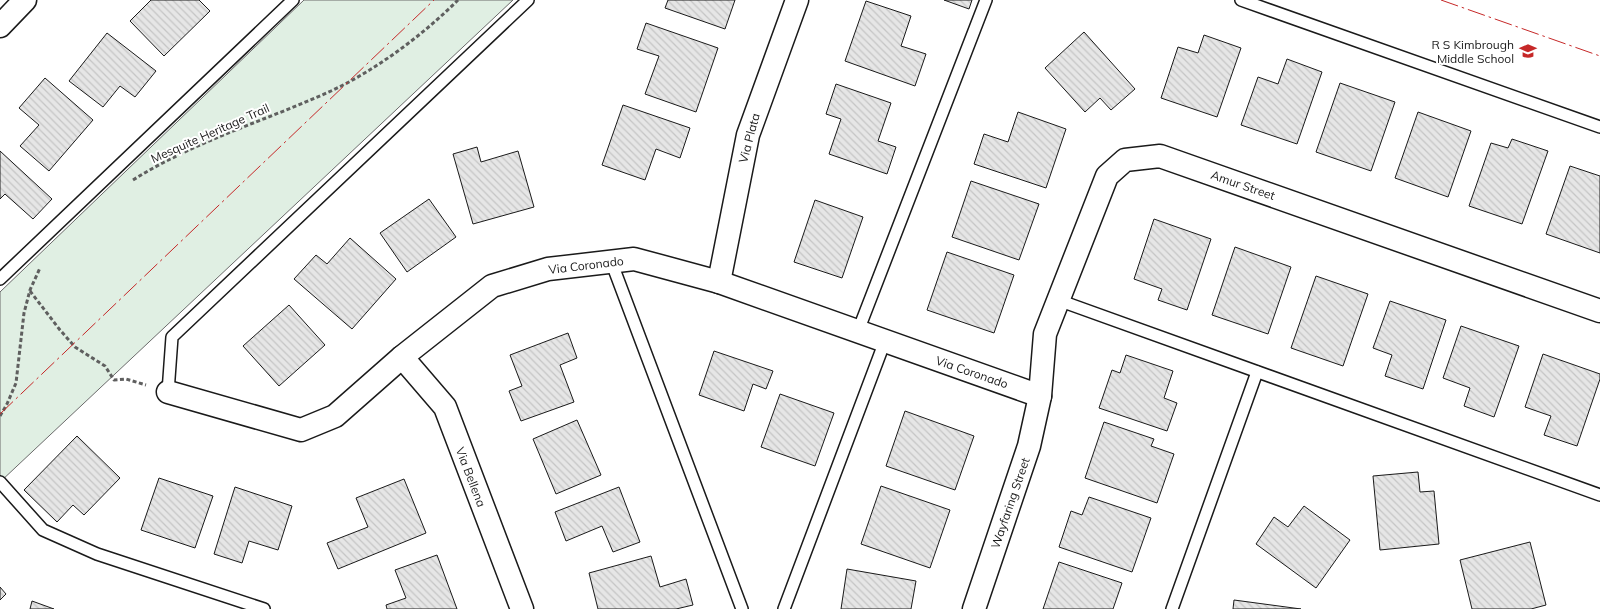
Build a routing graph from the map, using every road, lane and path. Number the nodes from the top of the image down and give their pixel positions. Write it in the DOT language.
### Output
graph roads {
  1 [pos="25,0"];
  2 [pos="293,0"];
  3 [pos="458,0"];
  4 [pos="528,0"];
  5 [pos="797,0"];
  6 [pos="986,0"];
  7 [pos="1241,0"];
  8 [pos="0,26"];
  9 [pos="1600,127"];
  10 [pos="132,181"];
  11 [pos="611,262"];
  12 [pos="40,267"];
  13 [pos="0,279"];
  14 [pos="718,282"];
  15 [pos="30,290"];
  16 [pos="1058,300"];
  17 [pos="1600,311"];
  18 [pos="858,332"];
  19 [pos="885,341"];
  20 [pos="402,357"];
  21 [pos="1257,372"];
  22 [pos="168,392"];
  23 [pos="1040,396"];
  24 [pos="0,416"];
  25 [pos="0,482"];
  26 [pos="1600,495"];
  27 [pos="264,609"];
  28 [pos="522,609"];
  29 [pos="742,609"];
  30 [pos="784,609"];
  31 [pos="974,609"];
  32 [pos="1172,609"];
  1 -- 8 [label="street"];
  2 -- 13 [label="lane"];
  3 -- 10 [label="path, Mesquite Heritage Trail"];
  4 -- 22 [label="lane"];
  5 -- 14 [label="street, Via Plata"];
  6 -- 18 [label="lane"];
  7 -- 9 [label="lane"];
  11 -- 14 [label="street, Via Coronado"];
  11 -- 20 [label="street, Via Coronado"];
  11 -- 29 [label="lane"];
  12 -- 15 [label="path"];
  14 -- 18 [label="street, Via Coronado"];
  15 -- 22 [label="path"];
  15 -- 24 [label="path"];
  16 -- 17 [label="street, Amur Street"];
  16 -- 21 [label="lane"];
  16 -- 23 [label="street, Amur Street"];
  18 -- 19 [label="street, Via Coronado"];
  19 -- 23 [label="street, Via Coronado"];
  19 -- 30 [label="lane"];
  20 -- 22 [label="street, Via Coronado"];
  20 -- 28 [label="street, Via Bellena"];
  21 -- 26 [label="lane"];
  21 -- 32 [label="lane"];
  23 -- 31 [label="street, Wayfaring Street"];
  25 -- 27 [label="lane"];
}
